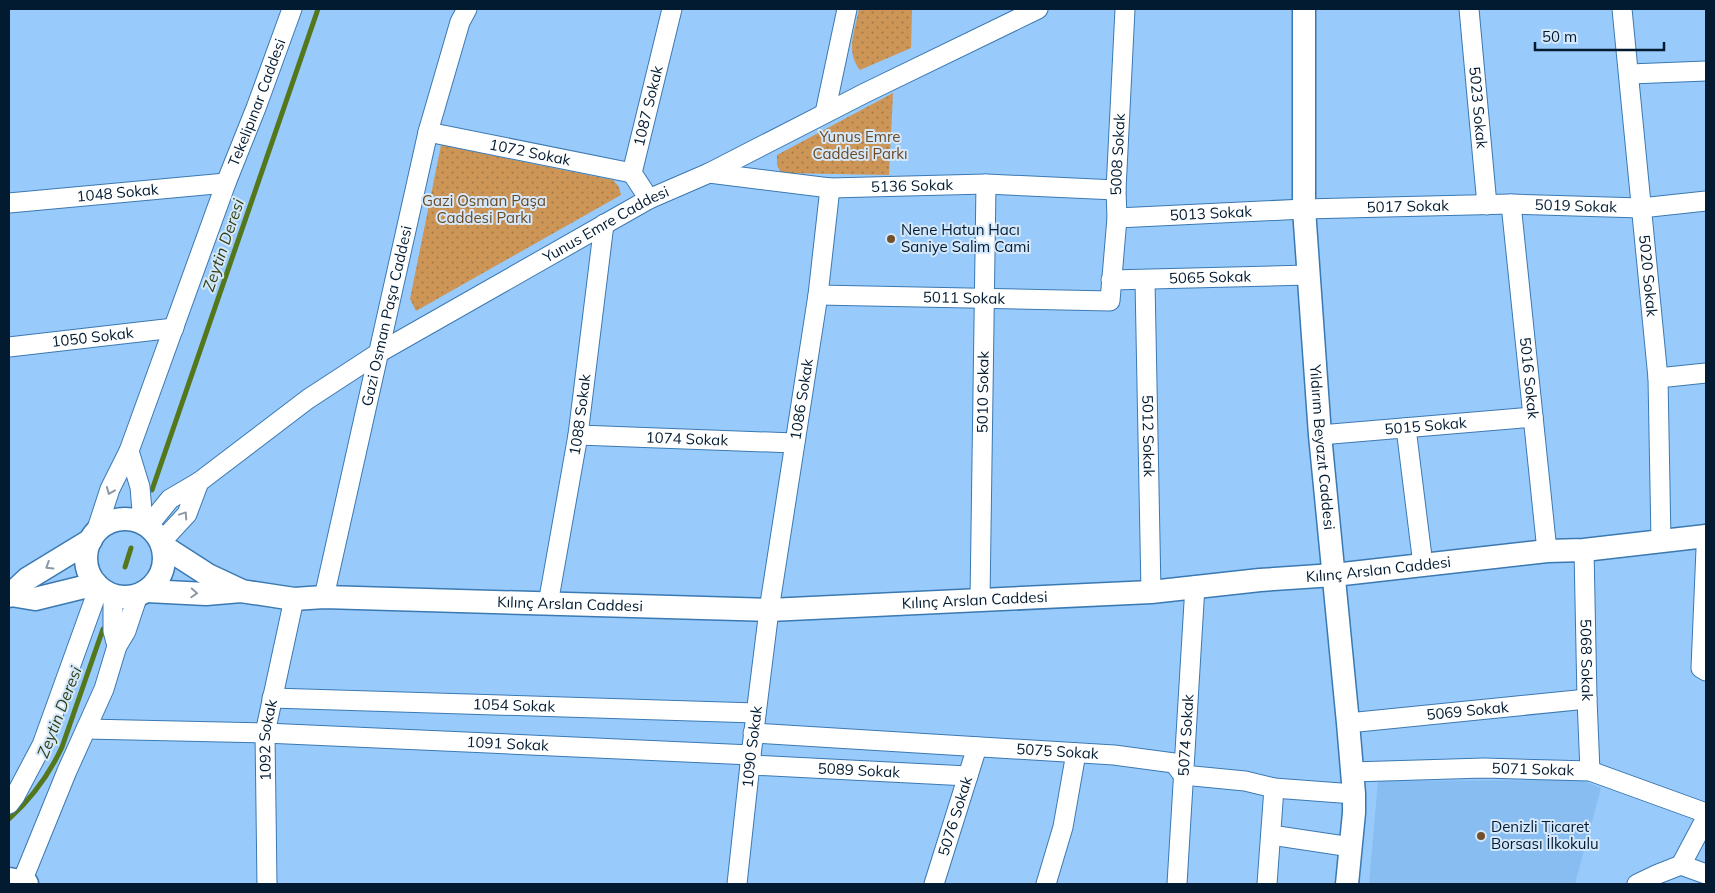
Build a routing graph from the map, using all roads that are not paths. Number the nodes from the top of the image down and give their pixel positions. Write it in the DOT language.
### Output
graph roads {
  1 [pos="292,9"];
  2 [pos="467,9"];
  3 [pos="672,9"];
  4 [pos="847,9"];
  5 [pos="1038,9"];
  6 [pos="1125,9"];
  7 [pos="1304,9"];
  8 [pos="1469,9"];
  9 [pos="1622,9"];
  10 [pos="1706,71"];
  11 [pos="1630,74"];
  12 [pos="825,113"];
  13 [pos="428,132"];
  14 [pos="632,173"];
  15 [pos="709,173"];
  16 [pos="226,183"];
  17 [pos="986,184"];
  18 [pos="830,188"];
  19 [pos="1116,190"];
  20 [pos="649,199"];
  21 [pos="1706,201"];
  22 [pos="9,203"];
  23 [pos="1511,204"];
  24 [pos="1487,205"];
  25 [pos="1641,208"];
  26 [pos="1304,209"];
  27 [pos="1117,218"];
  28 [pos="604,224"];
  29 [pos="1308,275"];
  30 [pos="1112,280"];
  31 [pos="1145,281"];
  32 [pos="818,295"];
  33 [pos="983,298"];
  34 [pos="1110,301"];
  35 [pos="174,328"];
  36 [pos="9,347"];
  37 [pos="380,352"];
  38 [pos="1706,373"];
  39 [pos="1658,378"];
  40 [pos="1533,417"];
  41 [pos="1406,428"];
  42 [pos="578,435"];
  43 [pos="1320,435"];
  44 [pos="794,443"];
  45 [pos="129,451"];
  46 [pos="154,534"];
  47 [pos="93,536"];
  48 [pos="1706,536"];
  49 [pos="1661,541"];
  50 [pos="1706,549"];
  51 [pos="1584,550"];
  52 [pos="1547,551"];
  53 [pos="1423,565"];
  54 [pos="1334,575"];
  55 [pos="1196,586"];
  56 [pos="103,588"];
  57 [pos="241,591"];
  58 [pos="1151,592"];
  59 [pos="142,593"];
  60 [pos="10,596"];
  61 [pos="324,597"];
  62 [pos="294,599"];
  63 [pos="980,600"];
  64 [pos="548,604"];
  65 [pos="769,610"];
  66 [pos="117,646"];
  67 [pos="1706,671"];
  68 [pos="272,698"];
  69 [pos="1587,699"];
  70 [pos="756,713"];
  71 [pos="1348,723"];
  72 [pos="86,729"];
  73 [pos="265,733"];
  74 [pos="753,733"];
  75 [pos="977,747"];
  76 [pos="1076,753"];
  77 [pos="750,760"];
  78 [pos="1590,770"];
  79 [pos="1183,775"];
  80 [pos="968,776"];
  81 [pos="1353,783"];
  82 [pos="1274,788"];
  83 [pos="9,804"];
  84 [pos="1706,813"];
  85 [pos="1706,818"];
  86 [pos="1271,836"];
  87 [pos="1351,847"];
  88 [pos="1681,865"];
  89 [pos="1706,874"];
  90 [pos="9,881"];
  91 [pos="21,884"];
  92 [pos="25,884"];
  93 [pos="267,884"];
  94 [pos="737,884"];
  95 [pos="934,884"];
  96 [pos="1046,884"];
  97 [pos="1177,884"];
  98 [pos="1267,884"];
  99 [pos="1347,884"];
  100 [pos="1637,884"];
  1 -- 16 [label="street, Tekelipınar Caddesi"];
  2 -- 13 [label="street, Gazi Osman Paşa Caddesi"];
  3 -- 14 [label="street, 1087 Sokak"];
  4 -- 12 [label="street"];
  5 -- 12 [label="street, Yunus Emre Caddesi"];
  6 -- 19 [label="street, 5008 Sokak"];
  7 -- 26 [label="street, Yıldırım Beyazıt Caddesi"];
  8 -- 24 [label="street, 5023 Sokak"];
  9 -- 11 [label="street, 5020 Sokak"];
  10 -- 11 [label="street"];
  11 -- 25 [label="street, 5020 Sokak"];
  12 -- 15 [label="street, Yunus Emre Caddesi"];
  13 -- 14 [label="street, 1072 Sokak"];
  13 -- 37 [label="street, Gazi Osman Paşa Caddesi"];
  14 -- 20 [label="street"];
  15 -- 18 [label="street, 5136 Sokak"];
  15 -- 20 [label="street, Yunus Emre Caddesi"];
  16 -- 22 [label="street, 1048 Sokak"];
  16 -- 35 [label="street, Tekelipınar Caddesi"];
  17 -- 18 [label="street, 5136 Sokak"];
  17 -- 19 [label="street, 5136 Sokak"];
  17 -- 33 [label="street, 5010 Sokak"];
  18 -- 32 [label="street, 1086 Sokak"];
  19 -- 27 [label="street, 5008 Sokak"];
  20 -- 28 [label="street, Yunus Emre Caddesi"];
  21 -- 25 [label="street, 5019 Sokak"];
  23 -- 24 [label="street, 5017 Sokak"];
  23 -- 25 [label="street, 5019 Sokak"];
  23 -- 40 [label="street, 5016 Sokak"];
  24 -- 26 [label="street, 5017 Sokak"];
  25 -- 39 [label="street, 5020 Sokak"];
  26 -- 27 [label="street, 5013 Sokak"];
  26 -- 29 [label="street, Yıldırım Beyazıt Caddesi"];
  27 -- 30 [label="street, 5008 Sokak"];
  28 -- 37 [label="street, Yunus Emre Caddesi"];
  28 -- 42 [label="street, 1088 Sokak"];
  29 -- 31 [label="street, 5065 Sokak"];
  29 -- 43 [label="street, Yıldırım Beyazıt Caddesi"];
  30 -- 31 [label="street, 5065 Sokak"];
  30 -- 34 [label="street, 5008 Sokak"];
  31 -- 58 [label="street, 5012 Sokak"];
  32 -- 33 [label="street, 5011 Sokak"];
  32 -- 44 [label="street, 1086 Sokak"];
  33 -- 34 [label="street, 5011 Sokak"];
  33 -- 63 [label="street, 5010 Sokak"];
  35 -- 36 [label="street, 1050 Sokak"];
  35 -- 45 [label="street, Tekelipınar Caddesi"];
  37 -- 46 [label="street, Yunus Emre Caddesi"];
  37 -- 61 [label="street, Gazi Osman Paşa Caddesi"];
  38 -- 39 [label="street"];
  39 -- 49 [label="street, 5020 Sokak"];
  40 -- 41 [label="street, 5015 Sokak"];
  40 -- 52 [label="street, 5016 Sokak"];
  41 -- 43 [label="street, 5015 Sokak"];
  41 -- 53 [label="street"];
  42 -- 44 [label="street, 1074 Sokak"];
  42 -- 64 [label="street, 1088 Sokak"];
  43 -- 54 [label="street, Yıldırım Beyazıt Caddesi"];
  44 -- 65 [label="street, 1086 Sokak"];
  45 -- 46 [label="street"];
  45 -- 47 [label="street, Tekelipınar Caddesi, one-way"];
  46 -- 47 [label="street"];
  46 -- 57 [label="street, Kılınç Arslan Caddesi"];
  46 -- 59 [label="street"];
  47 -- 56 [label="street"];
  47 -- 60 [label="street, one-way"];
  48 -- 49 [label="street, Kılınç Arslan Caddesi"];
  49 -- 51 [label="street, Kılınç Arslan Caddesi"];
  50 -- 67 [label="street"];
  51 -- 52 [label="street, Kılınç Arslan Caddesi"];
  51 -- 69 [label="street, 5068 Sokak"];
  52 -- 53 [label="street, Kılınç Arslan Caddesi"];
  53 -- 54 [label="street, Kılınç Arslan Caddesi"];
  54 -- 55 [label="street, Kılınç Arslan Caddesi"];
  54 -- 71 [label="street, Yıldırım Beyazıt Caddesi"];
  55 -- 58 [label="street, Kılınç Arslan Caddesi"];
  55 -- 79 [label="street, 5074 Sokak"];
  56 -- 59 [label="street"];
  56 -- 60 [label="street"];
  56 -- 66 [label="street"];
  56 -- 83 [label="street"];
  59 -- 57 [label="street, Kılınç Arslan Caddesi, one-way"];
  57 -- 62 [label="street, Kılınç Arslan Caddesi"];
  58 -- 63 [label="street, Kılınç Arslan Caddesi"];
  59 -- 66 [label="street"];
  61 -- 62 [label="street, Kılınç Arslan Caddesi"];
  61 -- 64 [label="street, Kılınç Arslan Caddesi"];
  62 -- 68 [label="street, 1092 Sokak"];
  63 -- 65 [label="street, Kılınç Arslan Caddesi"];
  64 -- 65 [label="street, Kılınç Arslan Caddesi"];
  65 -- 70 [label="street, 1090 Sokak"];
  66 -- 72 [label="street"];
  68 -- 70 [label="street, 1054 Sokak"];
  68 -- 73 [label="street, 1092 Sokak"];
  69 -- 71 [label="street, 5069 Sokak"];
  69 -- 78 [label="street, 5068 Sokak"];
  70 -- 74 [label="street, 1090 Sokak"];
  71 -- 81 [label="street, Yıldırım Beyazıt Caddesi"];
  72 -- 73 [label="street, 1091 Sokak"];
  72 -- 91 [label="street"];
  73 -- 77 [label="street, 1091 Sokak"];
  73 -- 93 [label="street, 1092 Sokak"];
  74 -- 75 [label="street, 5075 Sokak"];
  74 -- 77 [label="street, 1090 Sokak"];
  75 -- 76 [label="street, 5075 Sokak"];
  75 -- 80 [label="street, 5076 Sokak"];
  76 -- 79 [label="street, 5075 Sokak"];
  76 -- 96 [label="street"];
  77 -- 80 [label="street, 5089 Sokak"];
  77 -- 94 [label="street, 1090 Sokak"];
  78 -- 81 [label="street, 5071 Sokak"];
  78 -- 84 [label="street, 5071 Sokak"];
  79 -- 82 [label="street, 5075 Sokak"];
  79 -- 97 [label="street, 5074 Sokak"];
  80 -- 95 [label="street, 5076 Sokak"];
  81 -- 82 [label="street, 5075 Sokak"];
  81 -- 87 [label="street, Yıldırım Beyazıt Caddesi"];
  82 -- 86 [label="street"];
  85 -- 88 [label="street"];
  86 -- 87 [label="street"];
  86 -- 98 [label="street"];
  87 -- 99 [label="street, Yıldırım Beyazıt Caddesi"];
  88 -- 89 [label="street"];
  88 -- 100 [label="street"];
  90 -- 91 [label="main road"];
  91 -- 92 [label="main road"];
}
